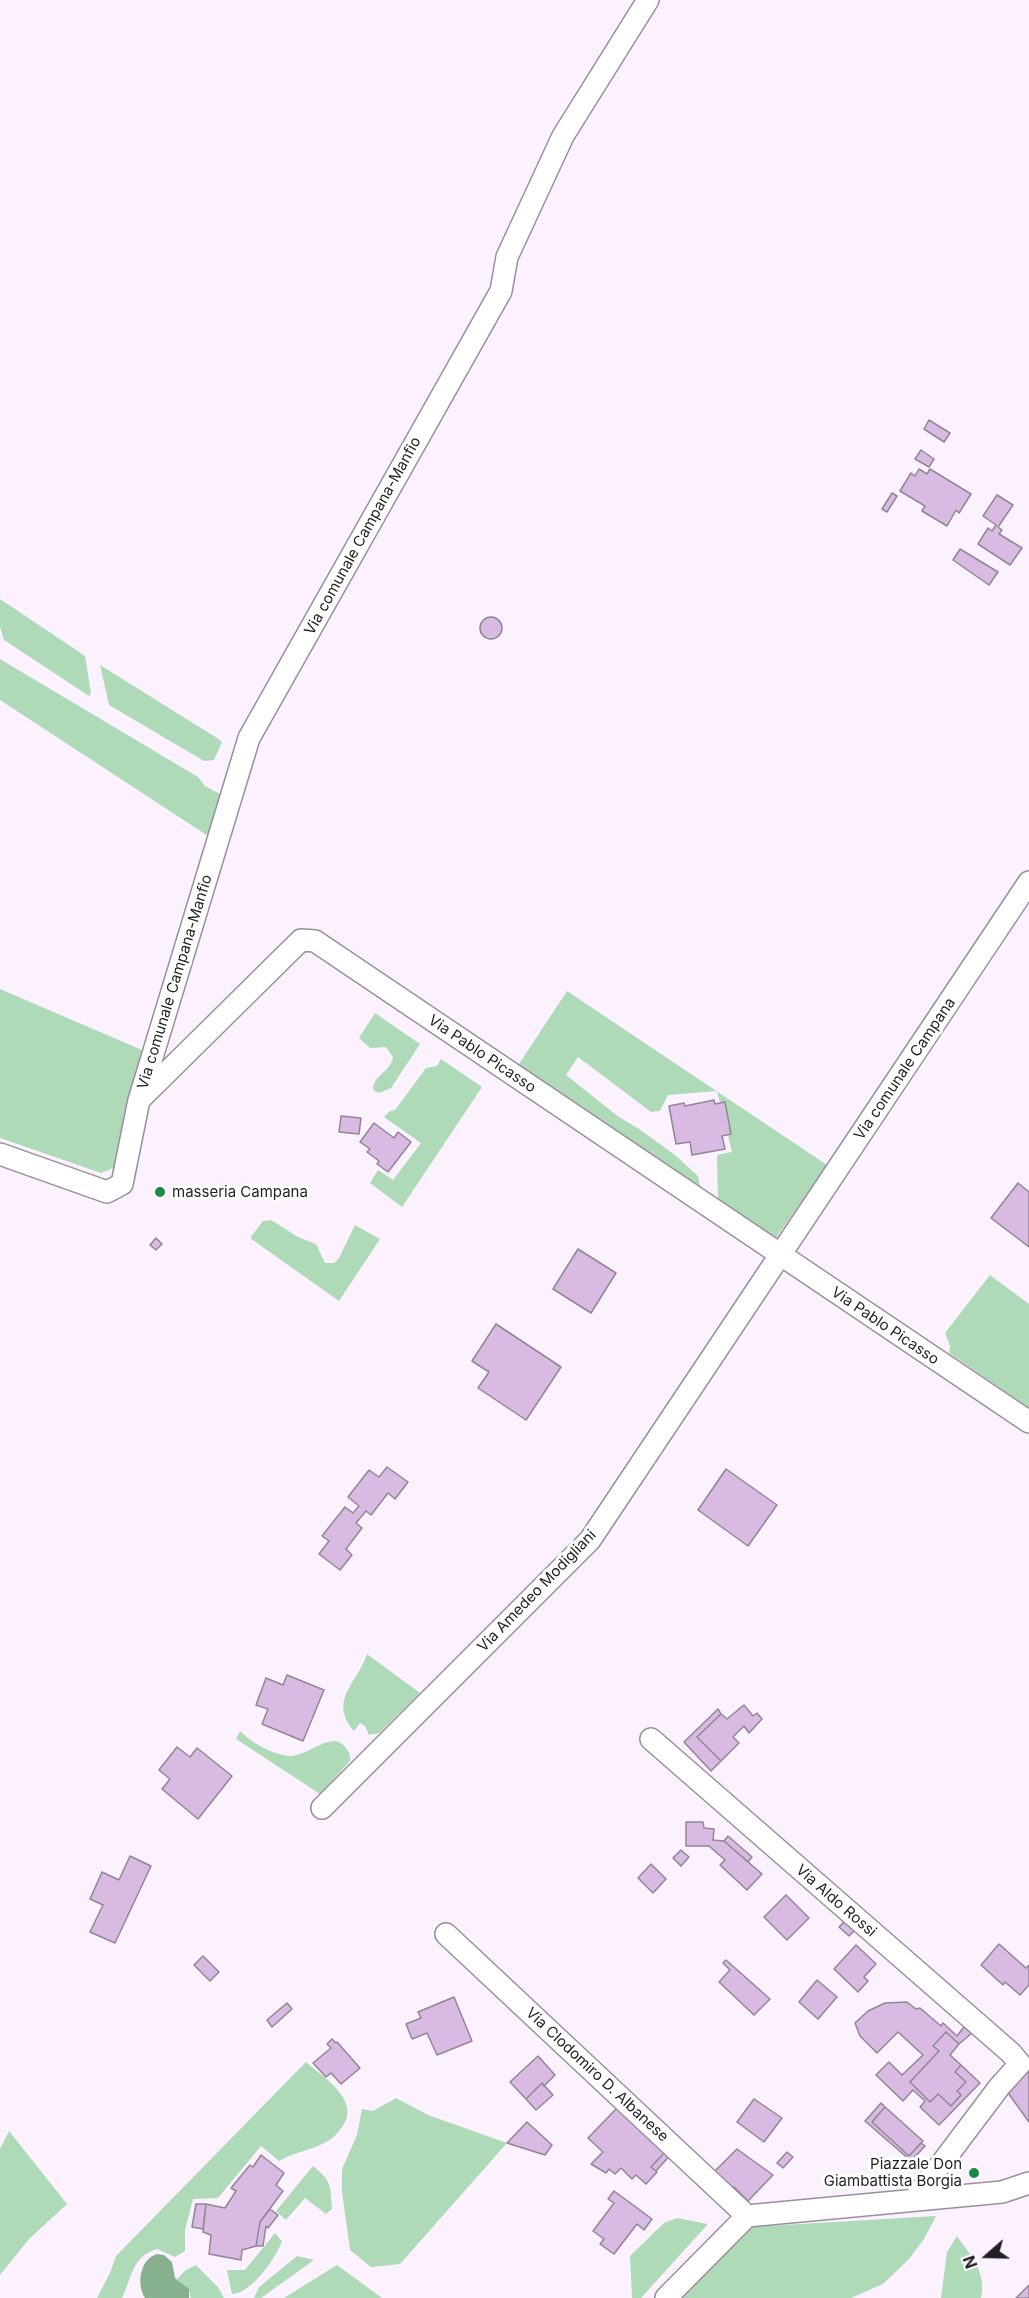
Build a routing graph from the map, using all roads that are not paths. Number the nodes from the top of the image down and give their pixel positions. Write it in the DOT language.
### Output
graph roads {
  1 [pos="648,0"];
  2 [pos="1029,882"];
  3 [pos="139,1100"];
  4 [pos="0,1154"];
  5 [pos="781,1257"];
  6 [pos="1029,1422"];
  7 [pos="651,1739"];
  8 [pos="322,1808"];
  9 [pos="446,1934"];
  10 [pos="1029,2183"];
  11 [pos="914,2200"];
  12 [pos="747,2216"];
  13 [pos="666,2298"];
  1 -- 3 [label="street, Via comunale Campana-Manfio"];
  2 -- 5 [label="street, Via comunale Campana"];
  3 -- 4 [label="street"];
  3 -- 5 [label="street, Via Pablo Picasso"];
  5 -- 6 [label="street, Via Pablo Picasso"];
  5 -- 8 [label="street, Via Amedeo Modigliani"];
  7 -- 11 [label="street, Via Aldo Rossi"];
  9 -- 12 [label="street, Via Clodomiro D. Albanese"];
  10 -- 11 [label="street"];
  11 -- 12 [label="street"];
  12 -- 13 [label="street"];
}
